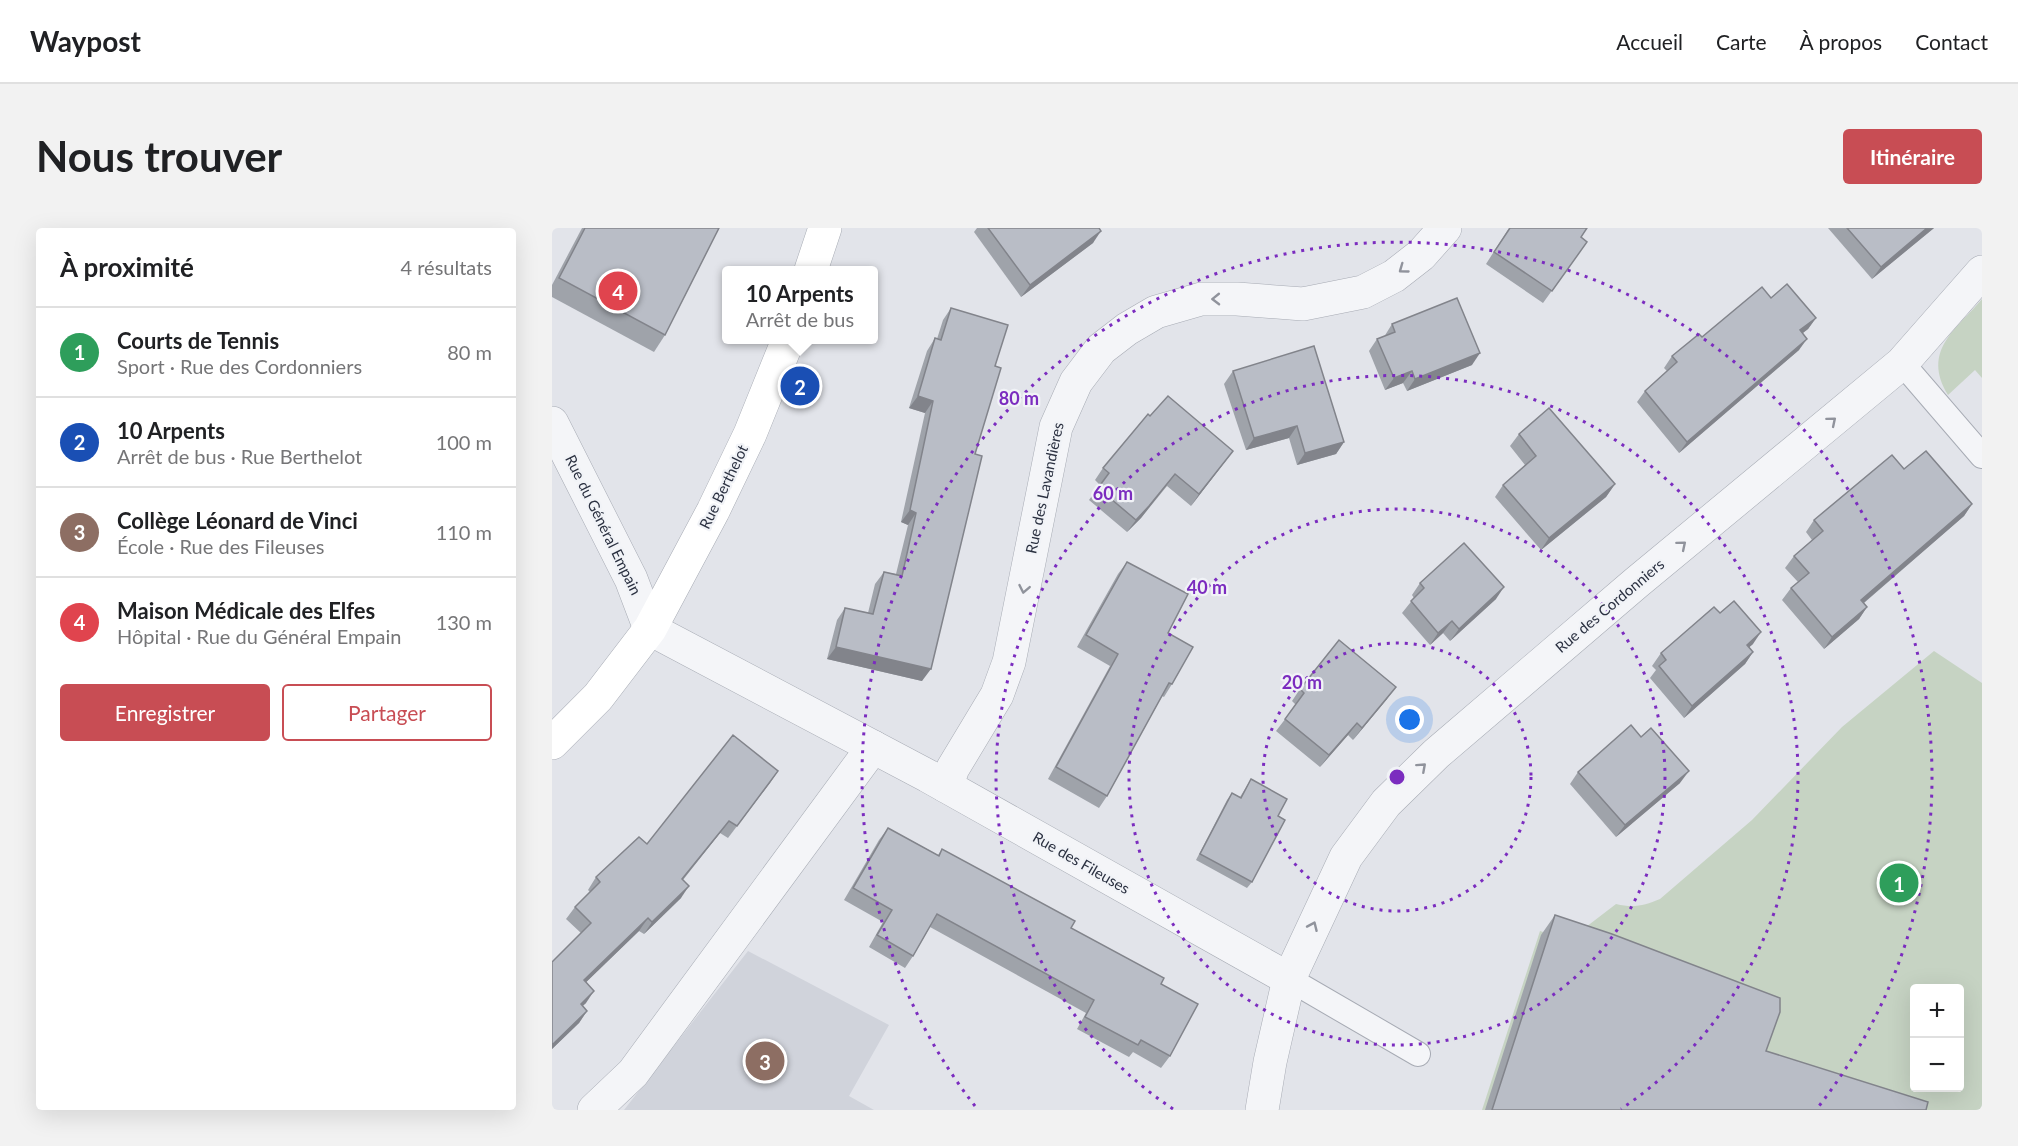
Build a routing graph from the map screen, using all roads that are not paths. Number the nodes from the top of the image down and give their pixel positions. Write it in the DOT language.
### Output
graph roads {
  1 [pos="825,228"];
  2 [pos="1444,228"];
  3 [pos="813,266"];
  4 [pos="1982,272"];
  5 [pos="786,344"];
  6 [pos="1902,363"];
  7 [pos="552,423"];
  8 [pos="1982,456"];
  9 [pos="650,629"];
  10 [pos="552,743"];
  11 [pos="873,747"];
  12 [pos="946,786"];
  13 [pos="1288,980"];
  14 [pos="1418,1054"];
  15 [pos="594,1110"];
  16 [pos="1262,1110"];
  1 -- 3 [label="street"];
  2 -- 12 [label="street, Rue des Lavandières, one-way"];
  4 -- 6 [label="street, Rue des Cordonniers"];
  5 -- 9 [label="street, Rue Berthelot"];
  6 -- 8 [label="lane"];
  13 -- 6 [label="street, Rue des Cordonniers, one-way"];
  7 -- 9 [label="street, Rue du Général Empain"];
  9 -- 10 [label="street, Rue Berthelot"];
  9 -- 11 [label="street, Rue des Fileuses"];
  11 -- 12 [label="street, Rue des Fileuses"];
  11 -- 15 [label="street"];
  12 -- 13 [label="street, Rue des Fileuses"];
  13 -- 14 [label="lane"];
  13 -- 16 [label="street, Rue des Cordonniers"];
}
